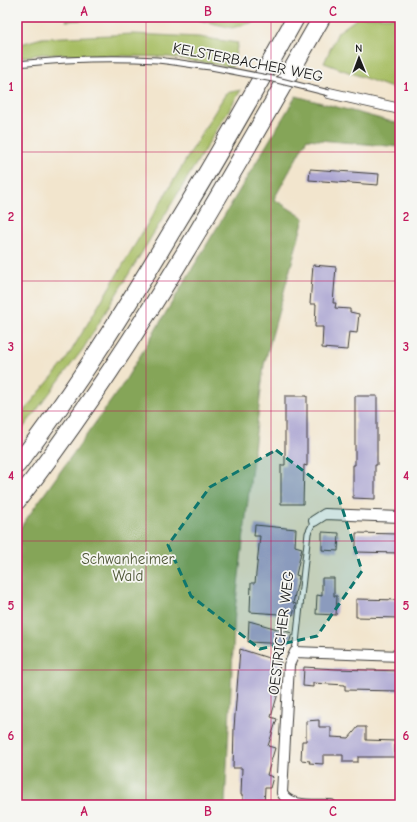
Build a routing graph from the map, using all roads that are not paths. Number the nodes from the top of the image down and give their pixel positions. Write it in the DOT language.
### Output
graph roads {
  1 [pos="296,17"];
  2 [pos="322,17"];
  3 [pos="17,64"];
  4 [pos="330,93"];
  5 [pos="400,109"];
  6 [pos="17,465"];
  7 [pos="17,501"];
  8 [pos="400,517"];
  9 [pos="314,521"];
  10 [pos="295,652"];
  11 [pos="400,656"];
  12 [pos="331,805"];
  1 -- 6 [label="highway"];
  2 -- 7 [label="highway"];
  3 -- 4 [label="lane, KELSTERBACHER WEG, bridge"];
  4 -- 5 [label="street, KELSTERBACHER WEG"];
  8 -- 9 [label="street"];
  9 -- 10 [label="lane, OESTRICHER WEG"];
  10 -- 11 [label="street"];
  10 -- 12 [label="street, OESTRICHER WEG"];
}
